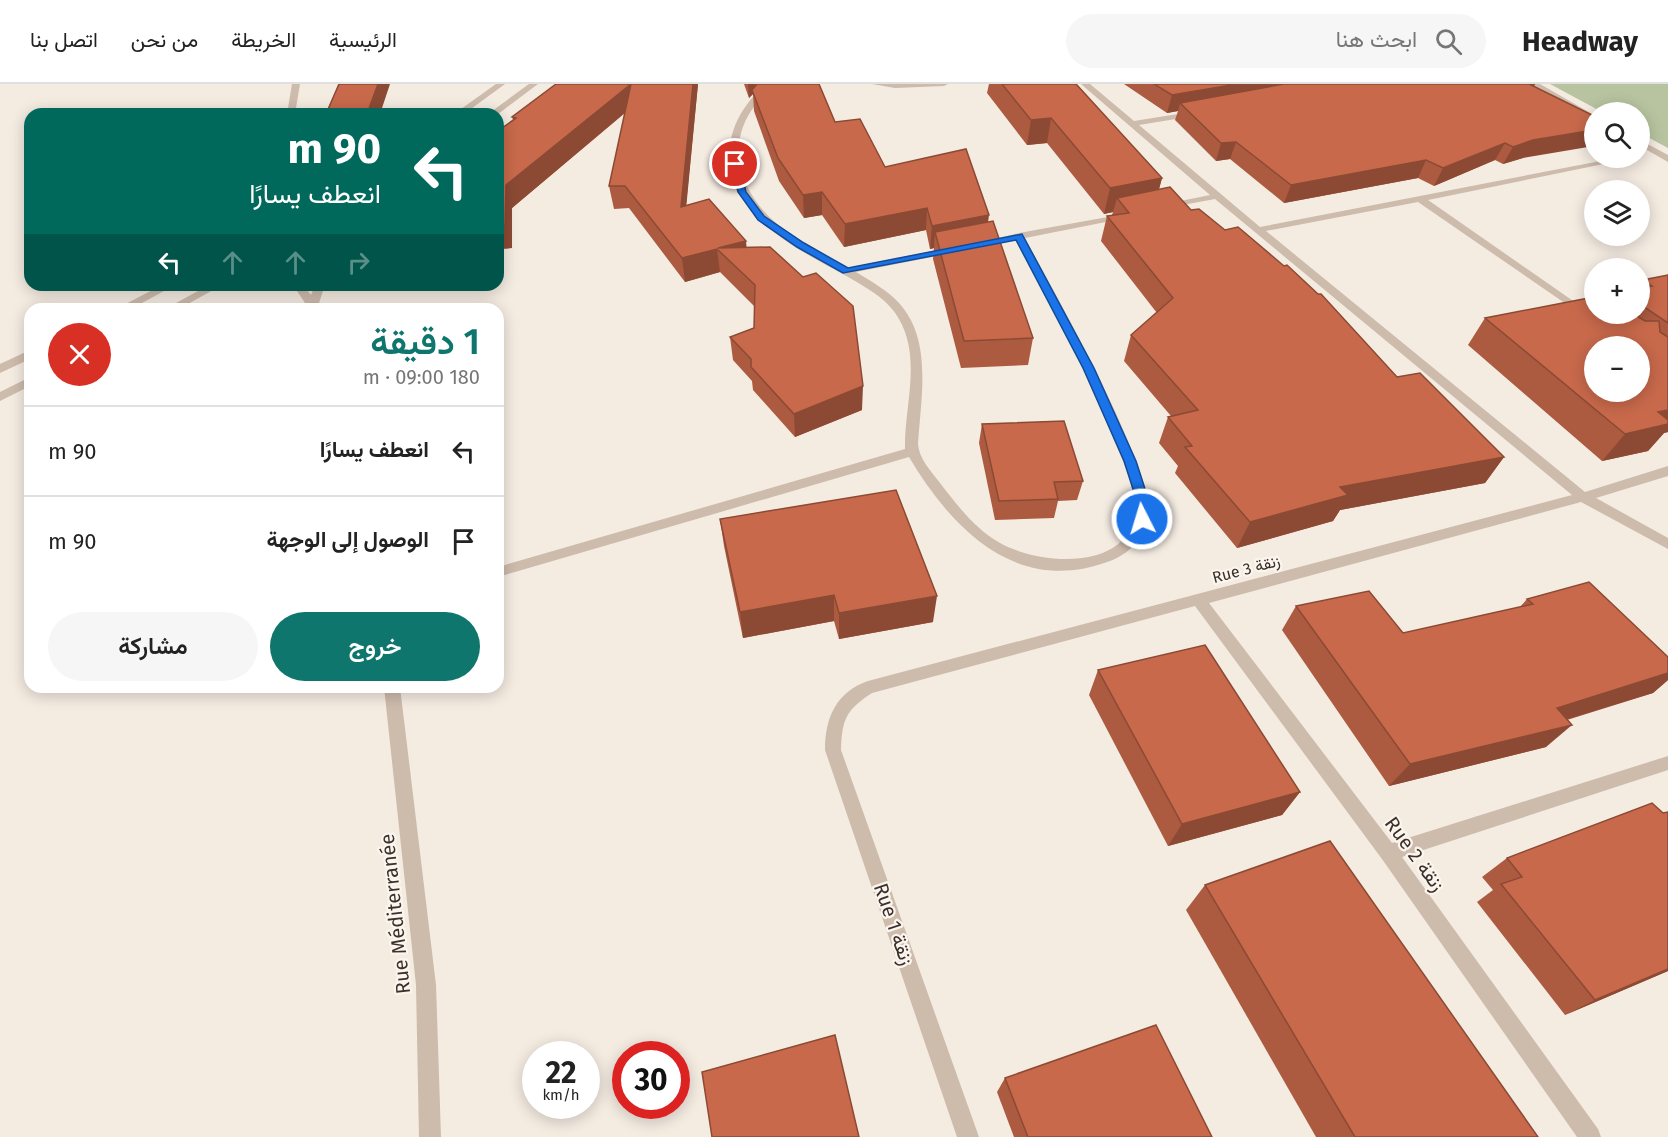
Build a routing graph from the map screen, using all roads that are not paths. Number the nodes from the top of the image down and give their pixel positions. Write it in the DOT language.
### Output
graph roads {
  1 [pos="296,84"];
  2 [pos="501,84"];
  3 [pos="534,84"];
  4 [pos="770,84"];
  5 [pos="876,84"];
  6 [pos="944,84"];
  7 [pos="1084,84"];
  8 [pos="1534,84"];
  9 [pos="292,108"];
  10 [pos="467,108"];
  11 [pos="500,108"];
  12 [pos="1200,112"];
  13 [pos="1584,112"];
  14 [pos="1132,124"];
  15 [pos="1650,149"];
  16 [pos="1656,152"];
  17 [pos="1650,153"];
  18 [pos="1668,159"];
  19 [pos="1584,167"];
  20 [pos="1217,196"];
  21 [pos="1420,199"];
  22 [pos="1147,210"];
  23 [pos="1135,213"];
  24 [pos="1258,230"];
  25 [pos="1019,236"];
  26 [pos="973,246"];
  27 [pos="962,248"];
  28 [pos="847,271"];
  29 [pos="158,291"];
  30 [pos="206,291"];
  31 [pos="134,303"];
  32 [pos="182,303"];
  33 [pos="1584,314"];
  34 [pos="24,357"];
  35 [pos="0,369"];
  36 [pos="24,384"];
  37 [pos="0,397"];
  38 [pos="912,452"];
  39 [pos="1668,471"];
  40 [pos="1583,496"];
  41 [pos="1668,544"];
  42 [pos="504,570"];
  43 [pos="1200,600"];
  44 [pos="393,693"];
  45 [pos="838,709"];
  46 [pos="1668,763"];
  47 [pos="1388,853"];
  48 [pos="430,1137"];
  49 [pos="968,1137"];
  50 [pos="1590,1137"];
  1 -- 9 [label="street"];
  2 -- 10 [label="street"];
  3 -- 11 [label="street"];
  4 -- 28 [label="street"];
  5 -- 6 [label="street"];
  7 -- 14 [label="street"];
  8 -- 13 [label="street"];
  12 -- 14 [label="street"];
  14 -- 20 [label="street"];
  15 -- 16 [label="street"];
  16 -- 17 [label="street"];
  16 -- 18 [label="street"];
  19 -- 21 [label="street"];
  20 -- 22 [label="street"];
  20 -- 24 [label="street"];
  21 -- 24 [label="street"];
  21 -- 33 [label="street"];
  23 -- 25 [label="street"];
  24 -- 40 [label="street"];
  25 -- 26 [label="street"];
  25 -- 38 [label="street"];
  27 -- 28 [label="street"];
  28 -- 38 [label="street"];
  29 -- 31 [label="street"];
  30 -- 32 [label="street"];
  34 -- 35 [label="street"];
  36 -- 37 [label="street"];
  38 -- 42 [label="street"];
  39 -- 40 [label="street, Rue 3 زنقة"];
  40 -- 41 [label="street"];
  40 -- 43 [label="street, Rue 3 زنقة"];
  43 -- 45 [label="street, Rue 3 زنقة"];
  43 -- 47 [label="street, Rue 2 زنقة"];
  44 -- 48 [label="street, Rue Méditerranée"];
  45 -- 49 [label="street, Rue 1 زنقة"];
  46 -- 47 [label="street"];
  47 -- 50 [label="street, Rue 2 زنقة"];
}
